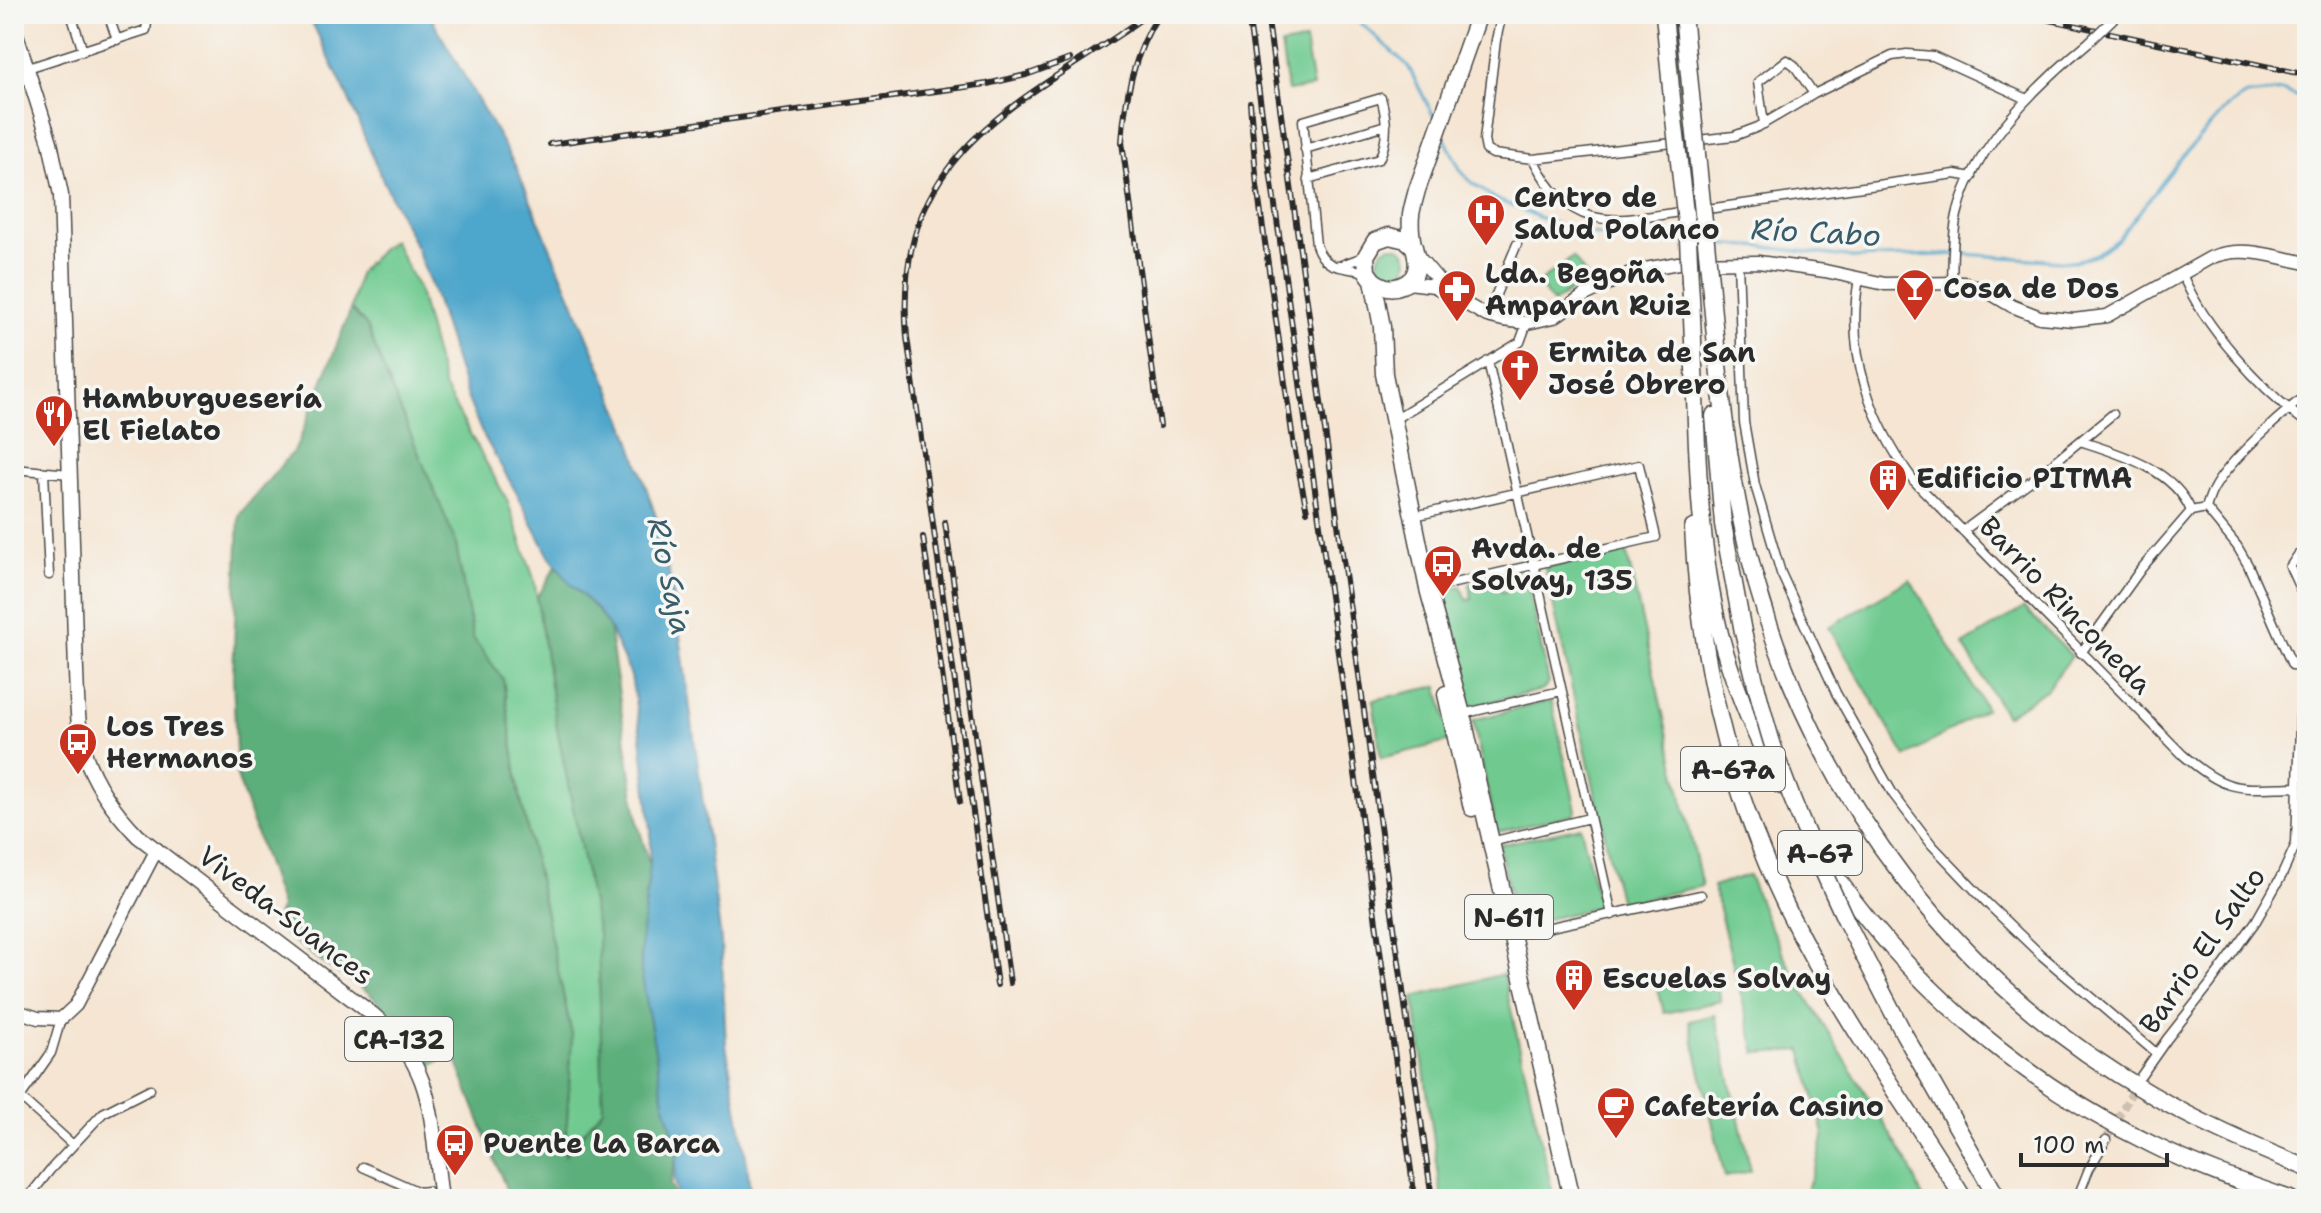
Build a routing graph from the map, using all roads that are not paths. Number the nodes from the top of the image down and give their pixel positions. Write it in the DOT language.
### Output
graph roads {
  1 [pos="71,14"];
  2 [pos="108,14"];
  3 [pos="144,14"];
  4 [pos="1479,14"];
  5 [pos="1502,14"];
  6 [pos="1664,14"];
  7 [pos="1683,14"];
  8 [pos="2118,14"];
  9 [pos="14,28"];
  10 [pos="117,40"];
  11 [pos="83,51"];
  12 [pos="28,68"];
  13 [pos="1814,94"];
  14 [pos="2027,99"];
  15 [pos="1764,124"];
  16 [pos="1386,125"];
  17 [pos="1305,149"];
  18 [pos="1533,159"];
  19 [pos="1972,177"];
  20 [pos="1308,179"];
  21 [pos="1417,190"];
  22 [pos="1389,236"];
  23 [pos="1517,244"];
  24 [pos="1415,250"];
  25 [pos="1738,262"];
  26 [pos="2307,263"];
  27 [pos="1338,266"];
  28 [pos="1368,270"];
  29 [pos="2182,274"];
  30 [pos="1859,279"];
  31 [pos="1710,281"];
  32 [pos="1690,282"];
  33 [pos="1952,283"];
  34 [pos="1403,285"];
  35 [pos="1454,297"];
  36 [pos="1487,316"];
  37 [pos="1527,323"];
  38 [pos="1382,327"];
  39 [pos="1488,361"];
  40 [pos="2307,394"];
  41 [pos="2288,409"];
  42 [pos="2113,414"];
  43 [pos="1392,420"];
  44 [pos="2307,423"];
  45 [pos="2080,441"];
  46 [pos="14,469"];
  47 [pos="44,472"];
  48 [pos="70,474"];
  49 [pos="1517,493"];
  50 [pos="2206,508"];
  51 [pos="2191,511"];
  52 [pos="1413,516"];
  53 [pos="1963,531"];
  54 [pos="2298,555"];
  55 [pos="1533,565"];
  56 [pos="49,575"];
  57 [pos="1428,589"];
  58 [pos="2307,604"];
  59 [pos="1440,637"];
  60 [pos="2081,653"];
  61 [pos="2307,655"];
  62 [pos="2302,666"];
  63 [pos="1561,691"];
  64 [pos="1462,714"];
  65 [pos="2301,785"];
  66 [pos="1589,818"];
  67 [pos="1491,842"];
  68 [pos="157,849"];
  69 [pos="1701,895"];
  70 [pos="1612,915"];
  71 [pos="1513,935"];
  72 [pos="14,1010"];
  73 [pos="61,1019"];
  74 [pos="2156,1053"];
  75 [pos="2141,1076"];
  76 [pos="150,1089"];
  77 [pos="20,1097"];
  78 [pos="14,1106"];
  79 [pos="2106,1140"];
  80 [pos="73,1145"];
  81 [pos="363,1167"];
  82 [pos="2307,1168"];
  83 [pos="421,1194"];
  84 [pos="27,1199"];
  85 [pos="441,1199"];
  86 [pos="1561,1199"];
  87 [pos="1572,1199"];
  88 [pos="1964,1199"];
  89 [pos="1998,1199"];
  90 [pos="2077,1199"];
  91 [pos="2290,1199"];
  1 -- 11 [label="street"];
  2 -- 10 [label="street"];
  3 -- 10 [label="street"];
  4 -- 21 [label="highway, N-611"];
  5 -- 18 [label="street"];
  6 -- 32 [label="highway, A-67, bridge"];
  7 -- 31 [label="highway, A-67, bridge"];
  8 -- 14 [label="street, bridge"];
  9 -- 12 [label="main road, CA-132"];
  10 -- 11 [label="street"];
  11 -- 12 [label="street"];
  12 -- 48 [label="main road, CA-132"];
  13 -- 14 [label="street"];
  13 -- 15 [label="street"];
  13 -- 15 [label="street"];
  14 -- 19 [label="street"];
  15 -- 18 [label="street"];
  16 -- 17 [label="street"];
  16 -- 17 [label="street"];
  16 -- 20 [label="street"];
  17 -- 20 [label="street"];
  18 -- 19 [label="street"];
  19 -- 33 [label="street"];
  20 -- 27 [label="street"];
  21 -- 22 [label="highway, N-611"];
  21 -- 24 [label="highway, N-611"];
  22 -- 24 [label="highway"];
  22 -- 28 [label="highway, N-611"];
  23 -- 36 [label="street"];
  24 -- 34 [label="highway, N-611"];
  24 -- 35 [label="street"];
  25 -- 30 [label="street"];
  25 -- 37 [label="street"];
  25 -- 74 [label="street"];
  26 -- 29 [label="street"];
  27 -- 28 [label="street"];
  27 -- 28 [label="street"];
  28 -- 34 [label="highway"];
  28 -- 38 [label="highway, N-611"];
  29 -- 33 [label="street"];
  29 -- 41 [label="street"];
  30 -- 33 [label="street"];
  30 -- 53 [label="street, Barrio Rinconeda"];
  31 -- 82 [label="highway, A-67"];
  31 -- 89 [label="highway, A-67a, bridge"];
  32 -- 88 [label="highway, A-67a"];
  32 -- 91 [label="highway, A-67"];
  34 -- 35 [label="street"];
  34 -- 38 [label="highway, N-611"];
  35 -- 36 [label="street"];
  36 -- 37 [label="street"];
  37 -- 39 [label="street"];
  38 -- 43 [label="highway, N-611"];
  39 -- 43 [label="street"];
  39 -- 49 [label="street"];
  40 -- 41 [label="street"];
  41 -- 44 [label="street"];
  41 -- 50 [label="street"];
  42 -- 45 [label="street"];
  43 -- 52 [label="highway, N-611"];
  45 -- 51 [label="street"];
  45 -- 53 [label="street"];
  46 -- 47 [label="street"];
  47 -- 48 [label="street"];
  47 -- 56 [label="street"];
  48 -- 68 [label="main road, CA-132"];
  49 -- 52 [label="street"];
  49 -- 55 [label="street"];
  49 -- 55 [label="street"];
  50 -- 51 [label="street"];
  50 -- 62 [label="street"];
  51 -- 60 [label="street"];
  52 -- 57 [label="highway, N-611"];
  53 -- 60 [label="street, Barrio Rinconeda"];
  54 -- 58 [label="street"];
  55 -- 57 [label="street"];
  55 -- 63 [label="street"];
  57 -- 59 [label="highway, N-611"];
  59 -- 64 [label="highway, N-611"];
  59 -- 86 [label="highway, N-611"];
  60 -- 65 [label="street, Barrio Rinconeda"];
  61 -- 62 [label="street, Barrio El Salto"];
  62 -- 65 [label="street, Barrio El Salto"];
  63 -- 64 [label="street"];
  63 -- 66 [label="street"];
  64 -- 67 [label="highway, N-611"];
  65 -- 74 [label="street, Barrio El Salto"];
  66 -- 67 [label="street"];
  66 -- 70 [label="street"];
  67 -- 71 [label="highway, N-611"];
  68 -- 73 [label="street"];
  68 -- 85 [label="main road, Viveda-Suances / CA-132"];
  69 -- 70 [label="street"];
  70 -- 71 [label="street"];
  71 -- 87 [label="highway, N-611"];
  72 -- 73 [label="street"];
  73 -- 77 [label="street"];
  74 -- 75 [label="street, Barrio El Salto"];
  76 -- 80 [label="street"];
  77 -- 78 [label="street"];
  77 -- 80 [label="street"];
  79 -- 90 [label="street"];
  80 -- 84 [label="street"];
  81 -- 83 [label="street"];
}
